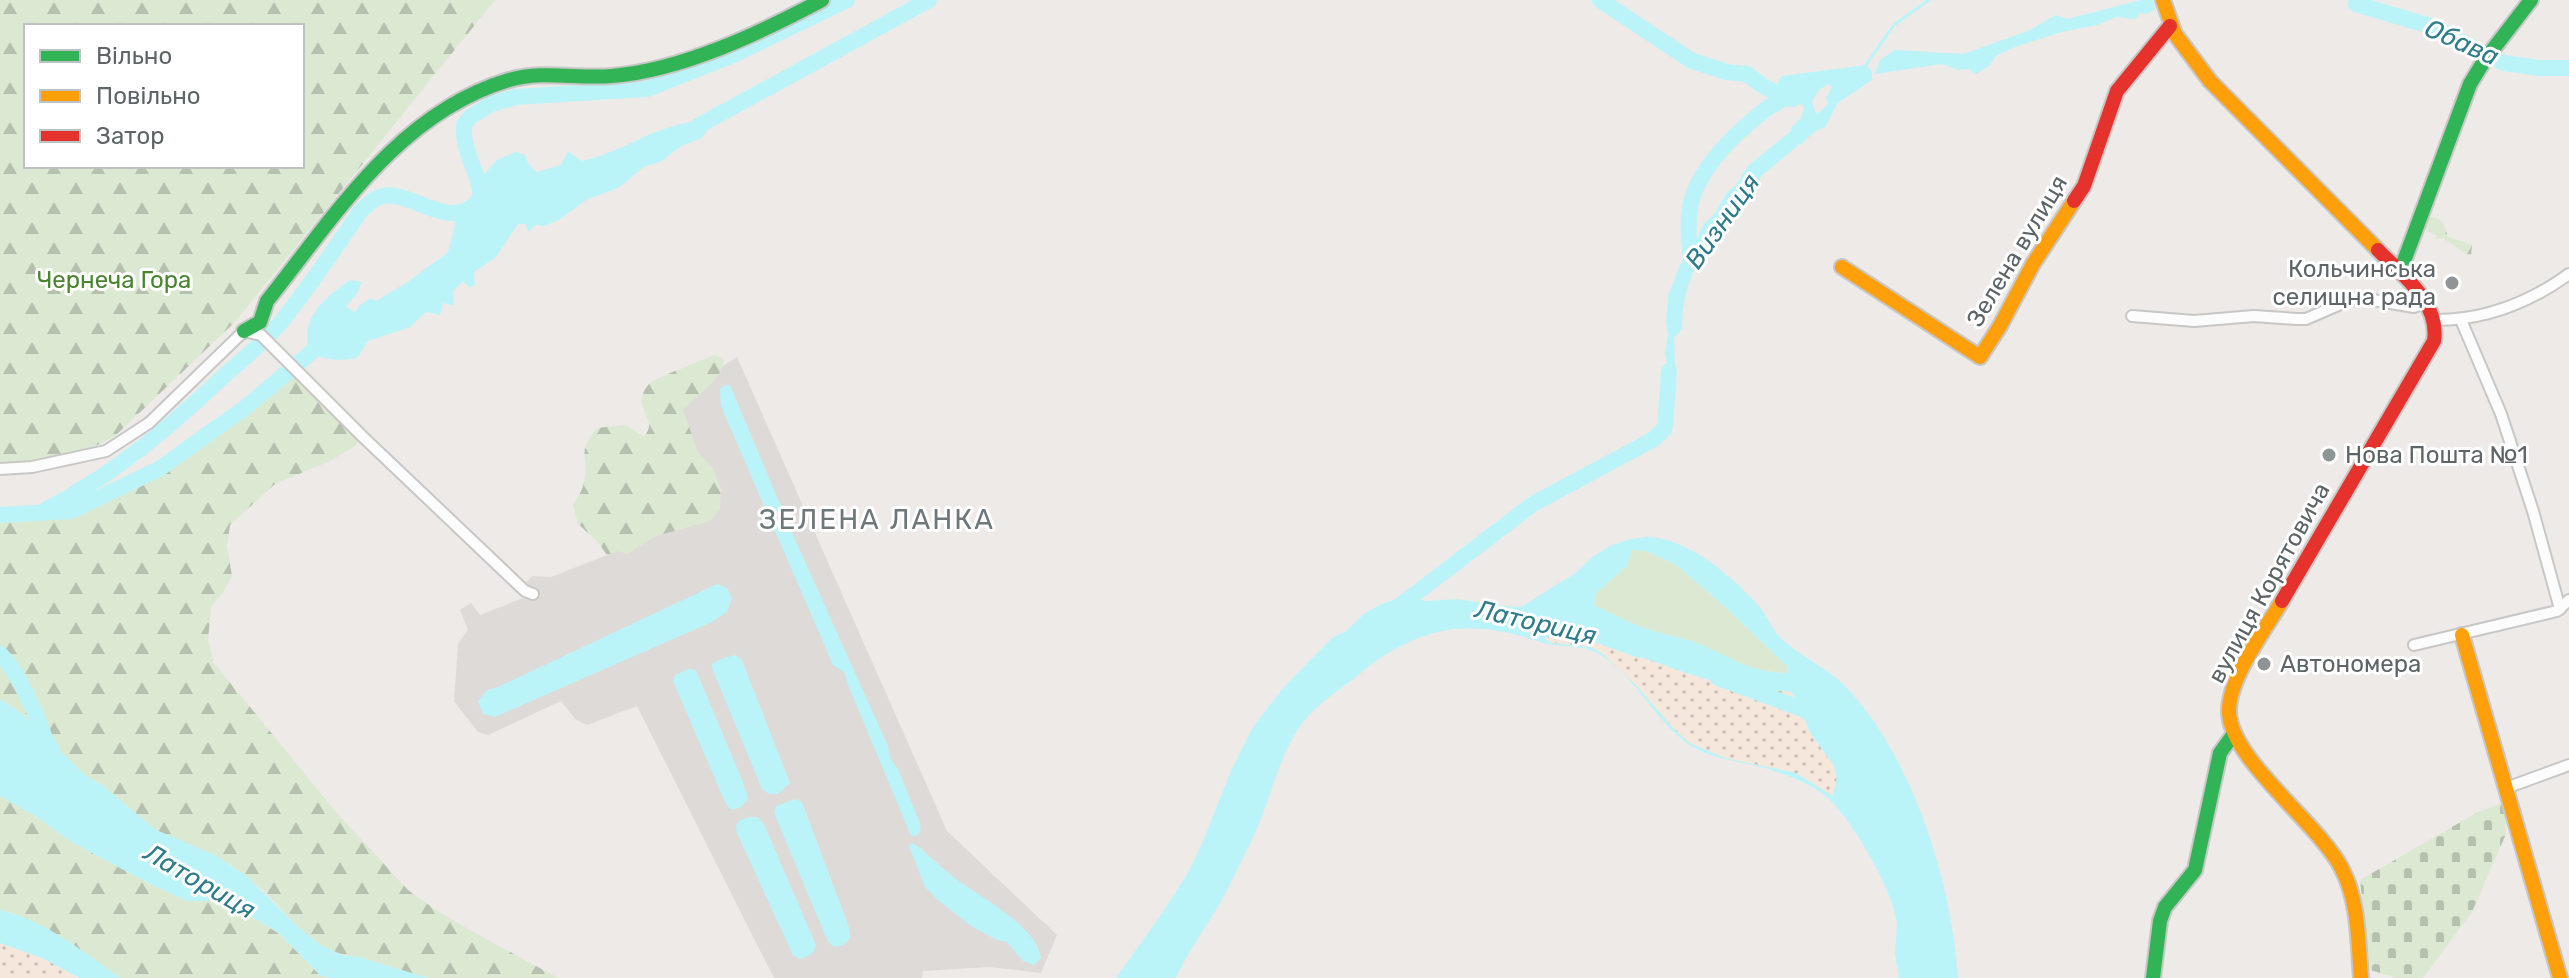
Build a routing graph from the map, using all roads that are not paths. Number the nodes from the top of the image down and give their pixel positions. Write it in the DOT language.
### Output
graph roads {
  1 [pos="822,0"];
  2 [pos="2531,0"];
  3 [pos="2164,4"];
  4 [pos="2170,26"];
  5 [pos="1842,267"];
  6 [pos="2397,270"];
  7 [pos="2569,274"];
  8 [pos="2426,302"];
  9 [pos="2132,316"];
  10 [pos="2436,320"];
  11 [pos="2461,320"];
  12 [pos="244,331"];
  13 [pos="0,469"];
  14 [pos="533,594"];
  15 [pos="2569,600"];
  16 [pos="2560,609"];
  17 [pos="2462,635"];
  18 [pos="2414,645"];
  19 [pos="2233,735"];
  20 [pos="2569,765"];
  21 [pos="2506,788"];
  22 [pos="2153,978"];
  23 [pos="2361,978"];
  24 [pos="2560,978"];
  1 -- 12 [label="street"];
  2 -- 6 [label="street"];
  3 -- 4 [label="street"];
  4 -- 5 [label="street, Зелена вулиця"];
  4 -- 6 [label="street"];
  6 -- 8 [label="street"];
  7 -- 11 [label="street"];
  8 -- 9 [label="street"];
  8 -- 10 [label="street"];
  10 -- 11 [label="street"];
  10 -- 19 [label="street, вулиця Корятовича"];
  11 -- 16 [label="street"];
  12 -- 13 [label="street"];
  12 -- 14 [label="street"];
  15 -- 16 [label="street"];
  16 -- 17 [label="street"];
  17 -- 18 [label="street"];
  17 -- 21 [label="street"];
  19 -- 22 [label="street"];
  19 -- 23 [label="street"];
  20 -- 21 [label="street"];
  21 -- 24 [label="street"];
}
